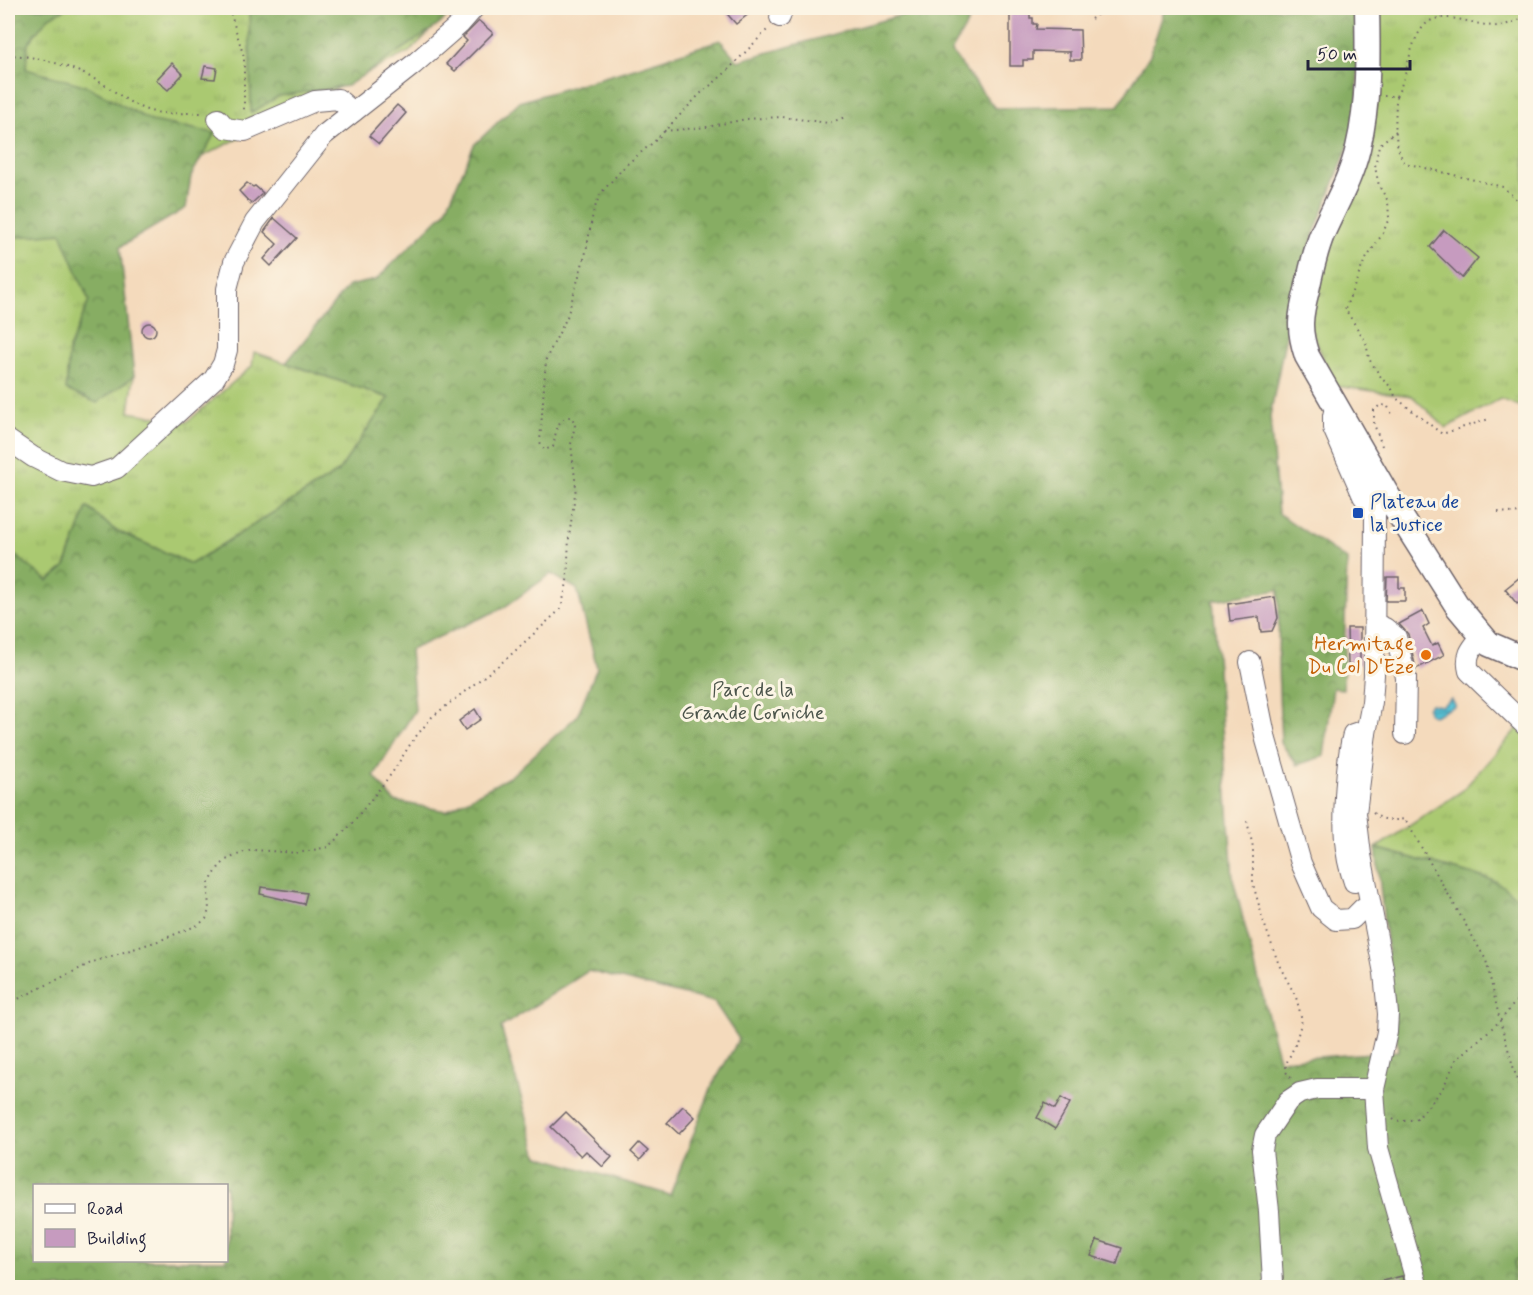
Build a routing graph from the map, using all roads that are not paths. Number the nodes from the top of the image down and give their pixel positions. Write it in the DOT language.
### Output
graph roads {
  1 [pos="474,8"];
  2 [pos="1367,8"];
  3 [pos="353,112"];
  4 [pos="218,119"];
  5 [pos="8,440"];
  6 [pos="1381,503"];
  7 [pos="1375,624"];
  8 [pos="1481,637"];
  9 [pos="1526,660"];
  10 [pos="1250,662"];
  11 [pos="1526,726"];
  12 [pos="1366,733"];
  13 [pos="1405,734"];
  14 [pos="1353,882"];
  15 [pos="1371,906"];
  16 [pos="1374,1089"];
  17 [pos="1270,1287"];
  18 [pos="1419,1287"];
  1 -- 3 [label="street"];
  2 -- 6 [label="main road"];
  3 -- 4 [label="street"];
  3 -- 5 [label="street"];
  6 -- 7 [label="street"];
  6 -- 8 [label="main road"];
  7 -- 12 [label="street"];
  7 -- 13 [label="street"];
  8 -- 9 [label="main road"];
  8 -- 11 [label="street"];
  10 -- 15 [label="street"];
  12 -- 14 [label="street"];
  12 -- 15 [label="street"];
  15 -- 16 [label="street"];
  16 -- 17 [label="street"];
  16 -- 18 [label="street"];
}
